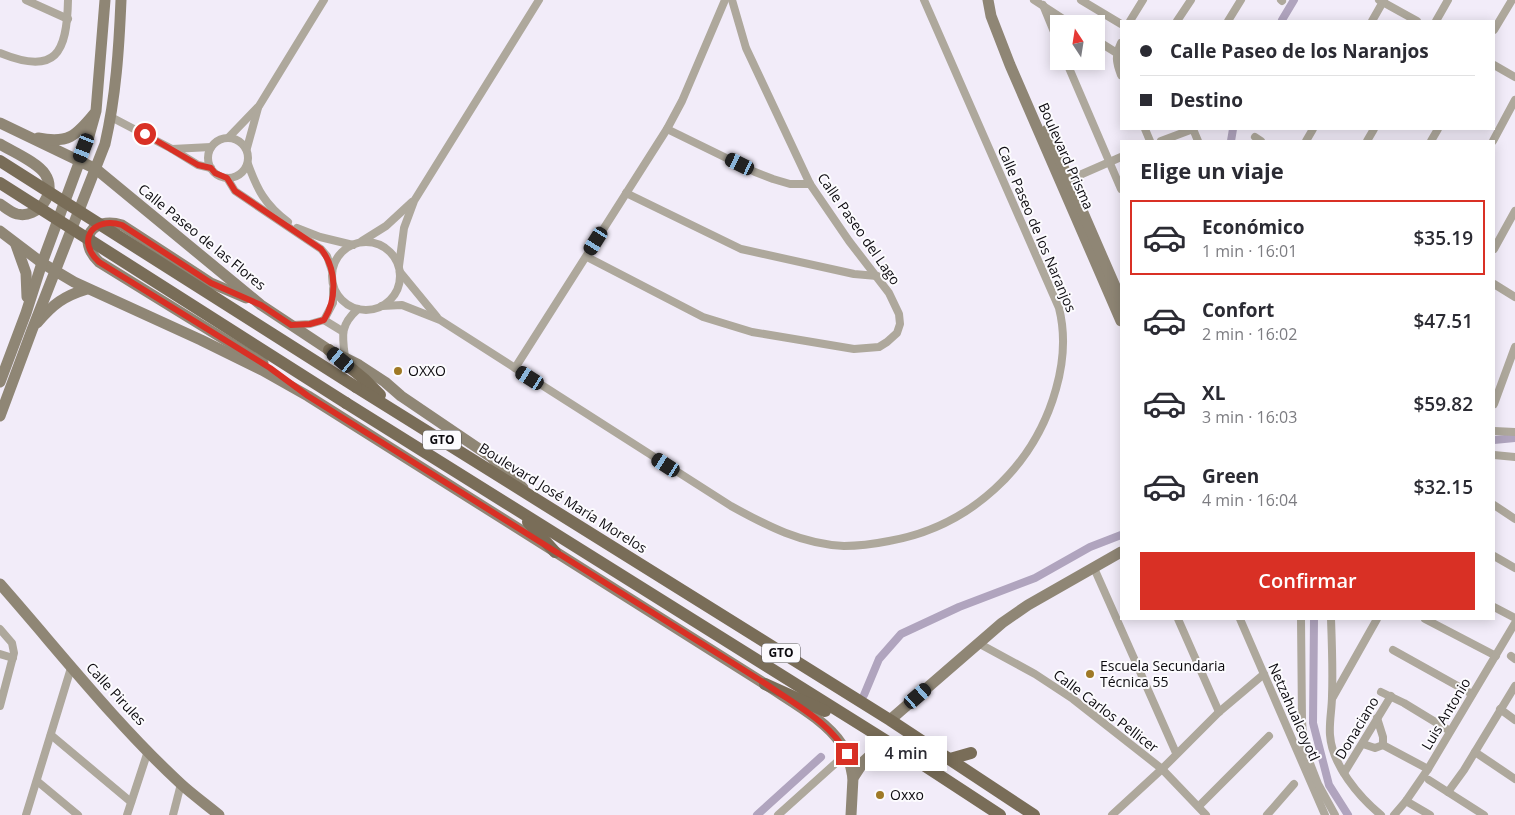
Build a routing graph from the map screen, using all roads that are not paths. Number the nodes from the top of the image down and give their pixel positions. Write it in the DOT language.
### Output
graph roads {
  1 [pos="26,0"];
  2 [pos="68,0"];
  3 [pos="105,0"];
  4 [pos="121,0"];
  5 [pos="324,0"];
  6 [pos="539,0"];
  7 [pos="725,0"];
  8 [pos="732,0"];
  9 [pos="924,0"];
  10 [pos="988,0"];
  11 [pos="994,0"];
  12 [pos="1034,0"];
  13 [pos="1082,0"];
  14 [pos="1143,0"];
  15 [pos="1191,0"];
  16 [pos="1241,0"];
  17 [pos="1448,0"];
  18 [pos="1512,0"];
  19 [pos="1382,1"];
  20 [pos="1043,5"];
  21 [pos="1058,15"];
  22 [pos="68,19"];
  23 [pos="1131,20"];
  24 [pos="1178,20"];
  25 [pos="1229,20"];
  26 [pos="1372,20"];
  27 [pos="1414,20"];
  28 [pos="1437,20"];
  29 [pos="1050,22"];
  30 [pos="1120,23"];
  31 [pos="1495,28"];
  32 [pos="1105,45"];
  33 [pos="0,53"];
  34 [pos="1119,54"];
  35 [pos="1495,66"];
  36 [pos="1070,70"];
  37 [pos="1120,72"];
  38 [pos="1515,78"];
  39 [pos="1515,100"];
  40 [pos="259,106"];
  41 [pos="96,110"];
  42 [pos="111,117"];
  43 [pos="2,122"];
  44 [pos="667,129"];
  45 [pos="1190,130"];
  46 [pos="24,135"];
  47 [pos="229,137"];
  48 [pos="1164,140"];
  49 [pos="1494,140"];
  50 [pos="0,144"];
  51 [pos="211,146"];
  52 [pos="172,148"];
  53 [pos="247,148"];
  54 [pos="1120,157"];
  55 [pos="80,160"];
  56 [pos="0,161"];
  57 [pos="1110,162"];
  58 [pos="248,164"];
  59 [pos="211,168"];
  60 [pos="96,169"];
  61 [pos="227,178"];
  62 [pos="1066,181"];
  63 [pos="0,183"];
  64 [pos="810,184"];
  65 [pos="1120,187"];
  66 [pos="626,193"];
  67 [pos="414,201"];
  68 [pos="0,204"];
  69 [pos="1515,212"];
  70 [pos="0,231"];
  71 [pos="15,243"];
  72 [pos="356,244"];
  73 [pos="1495,247"];
  74 [pos="587,256"];
  75 [pos="42,263"];
  76 [pos="399,269"];
  77 [pos="54,271"];
  78 [pos="332,271"];
  79 [pos="877,276"];
  80 [pos="1495,285"];
  81 [pos="334,287"];
  82 [pos="87,289"];
  83 [pos="1515,297"];
  84 [pos="1120,298"];
  85 [pos="261,305"];
  86 [pos="382,306"];
  87 [pos="358,309"];
  88 [pos="26,313"];
  89 [pos="1120,318"];
  90 [pos="324,320"];
  91 [pos="440,320"];
  92 [pos="291,325"];
  93 [pos="32,330"];
  94 [pos="342,331"];
  95 [pos="1515,347"];
  96 [pos="329,350"];
  97 [pos="345,357"];
  98 [pos="515,368"];
  99 [pos="0,382"];
  100 [pos="308,396"];
  101 [pos="1495,401"];
  102 [pos="396,412"];
  103 [pos="0,416"];
  104 [pos="1495,432"];
  105 [pos="1515,432"];
  106 [pos="1495,455"];
  107 [pos="1515,457"];
  108 [pos="528,492"];
  109 [pos="1495,507"];
  110 [pos="516,509"];
  111 [pos="1515,519"];
  112 [pos="555,552"];
  113 [pos="1120,553"];
  114 [pos="1495,557"];
  115 [pos="1094,568"];
  116 [pos="1515,568"];
  117 [pos="0,584"];
  118 [pos="1495,608"];
  119 [pos="1515,618"];
  120 [pos="1178,620"];
  121 [pos="1240,620"];
  122 [pos="1301,620"];
  123 [pos="1331,620"];
  124 [pos="1376,620"];
  125 [pos="1428,620"];
  126 [pos="1515,624"];
  127 [pos="0,629"];
  128 [pos="978,643"];
  129 [pos="1393,650"];
  130 [pos="0,654"];
  131 [pos="1496,656"];
  132 [pos="13,658"];
  133 [pos="71,668"];
  134 [pos="1264,674"];
  135 [pos="766,684"];
  136 [pos="1515,686"];
  137 [pos="1381,692"];
  138 [pos="1472,694"];
  139 [pos="1391,696"];
  140 [pos="1332,699"];
  141 [pos="0,706"];
  142 [pos="1500,710"];
  143 [pos="1219,712"];
  144 [pos="1378,718"];
  145 [pos="890,720"];
  146 [pos="1515,720"];
  147 [pos="868,730"];
  148 [pos="1450,731"];
  149 [pos="50,735"];
  150 [pos="1269,736"];
  151 [pos="1363,744"];
  152 [pos="1383,745"];
  153 [pos="893,746"];
  154 [pos="148,750"];
  155 [pos="971,752"];
  156 [pos="1475,752"];
  157 [pos="1176,753"];
  158 [pos="847,754"];
  159 [pos="950,759"];
  160 [pos="1428,768"];
  161 [pos="1162,769"];
  162 [pos="1344,773"];
  163 [pos="853,778"];
  164 [pos="1515,779"];
  165 [pos="1429,780"];
  166 [pos="37,781"];
  167 [pos="181,784"];
  168 [pos="1294,784"];
  169 [pos="1448,792"];
  170 [pos="1406,801"];
  171 [pos="131,802"];
  172 [pos="1198,806"];
  173 [pos="26,815"];
  174 [pos="78,815"];
  175 [pos="127,815"];
  176 [pos="173,815"];
  177 [pos="219,815"];
  178 [pos="778,815"];
  179 [pos="851,815"];
  180 [pos="1000,815"];
  181 [pos="1034,815"];
  182 [pos="1112,815"];
  183 [pos="1206,815"];
  184 [pos="1267,815"];
  185 [pos="1325,815"];
  186 [pos="1335,815"];
  187 [pos="1381,815"];
  188 [pos="1394,815"];
  189 [pos="1430,815"];
  190 [pos="1484,815"];
  1 -- 22 [label="street"];
  2 -- 22 [label="street"];
  3 -- 41 [label="street"];
  4 -- 42 [label="street"];
  5 -- 40 [label="street"];
  6 -- 67 [label="street"];
  7 -- 44 [label="street"];
  8 -- 64 [label="street, Calle Paseo del Lago"];
  9 -- 98 [label="street, Calle Paseo de los Naranjos"];
  10 -- 62 [label="street, Boulevard Prisma"];
  11 -- 62 [label="street, Boulevard Prisma"];
  12 -- 20 [label="street"];
  13 -- 30 [label="street"];
  14 -- 23 [label="street"];
  15 -- 24 [label="street"];
  16 -- 25 [label="street"];
  17 -- 28 [label="street"];
  18 -- 31 [label="street"];
  19 -- 26 [label="street"];
  19 -- 27 [label="street"];
  20 -- 21 [label="street"];
  20 -- 29 [label="street"];
  22 -- 33 [label="street"];
  32 -- 34 [label="street"];
  34 -- 37 [label="street"];
  35 -- 38 [label="street"];
  36 -- 57 [label="street"];
  39 -- 49 [label="street"];
  40 -- 47 [label="street"];
  40 -- 53 [label="street"];
  41 -- 46 [label="street"];
  41 -- 55 [label="street"];
  42 -- 52 [label="street"];
  42 -- 60 [label="street"];
  43 -- 46 [label="street"];
  44 -- 64 [label="street"];
  44 -- 66 [label="street"];
  45 -- 48 [label="street"];
  46 -- 55 [label="street, Calle Paseo de las Flores"];
  47 -- 51 [label="street"];
  47 -- 53 [label="street"];
  50 -- 68 [label="street"];
  51 -- 52 [label="street"];
  51 -- 59 [label="street"];
  52 -- 59 [label="street"];
  53 -- 58 [label="street"];
  54 -- 57 [label="street"];
  55 -- 60 [label="street, Calle Paseo de las Flores"];
  55 -- 75 [label="street"];
  56 -- 102 [label="main road, Boulevard José María Morelos / GTO, bridge"];
  57 -- 62 [label="street"];
  57 -- 65 [label="street"];
  58 -- 61 [label="street"];
  58 -- 72 [label="street"];
  59 -- 61 [label="street"];
  60 -- 77 [label="street"];
  60 -- 85 [label="street, Calle Paseo de las Flores"];
  61 -- 78 [label="street"];
  62 -- 84 [label="street, Boulevard Prisma"];
  62 -- 89 [label="street, Boulevard Prisma"];
  63 -- 110 [label="main road, GTO, bridge"];
  64 -- 79 [label="street, Calle Paseo del Lago"];
  66 -- 74 [label="street"];
  66 -- 79 [label="street"];
  67 -- 72 [label="street"];
  67 -- 76 [label="street"];
  69 -- 73 [label="street"];
  70 -- 71 [label="street"];
  71 -- 75 [label="street"];
  71 -- 88 [label="street"];
  72 -- 76 [label="street"];
  72 -- 78 [label="street"];
  74 -- 79 [label="street, Calle Paseo del Lago"];
  74 -- 98 [label="street"];
  75 -- 77 [label="street"];
  75 -- 88 [label="street"];
  76 -- 86 [label="street"];
  76 -- 91 [label="street, Calle Paseo de los Naranjos"];
  77 -- 82 [label="street"];
  77 -- 93 [label="street"];
  78 -- 81 [label="street"];
  80 -- 83 [label="street"];
  81 -- 87 [label="street"];
  81 -- 90 [label="street"];
  82 -- 93 [label="street"];
  82 -- 100 [label="street"];
  85 -- 92 [label="street, Calle Paseo de las Flores"];
  85 -- 100 [label="street"];
  86 -- 87 [label="street"];
  86 -- 91 [label="street, Calle Paseo de los Naranjos"];
  87 -- 94 [label="street"];
  88 -- 99 [label="street"];
  90 -- 92 [label="street"];
  90 -- 94 [label="street"];
  91 -- 98 [label="street, Calle Paseo de los Naranjos"];
  92 -- 96 [label="street, Calle Paseo de las Flores"];
  93 -- 103 [label="street"];
  94 -- 97 [label="street"];
  95 -- 101 [label="street"];
  96 -- 97 [label="street, Calle Paseo de las Flores"];
  96 -- 102 [label="main road"];
  97 -- 108 [label="street, Calle Paseo de las Flores"];
  100 -- 112 [label="street"];
  102 -- 108 [label="main road, Boulevard José María Morelos / GTO"];
  104 -- 105 [label="street"];
  106 -- 107 [label="street"];
  108 -- 145 [label="main road, Boulevard José María Morelos / GTO"];
  109 -- 111 [label="street"];
  110 -- 112 [label="main road"];
  110 -- 147 [label="main road, GTO"];
  112 -- 135 [label="street"];
  113 -- 115 [label="street"];
  114 -- 116 [label="street"];
  115 -- 128 [label="street"];
  115 -- 157 [label="street"];
  117 -- 133 [label="street, Calle Pirules"];
  118 -- 119 [label="street"];
  120 -- 143 [label="street"];
  121 -- 134 [label="street, Netzahualcoyotl"];
  122 -- 186 [label="street"];
  123 -- 140 [label="street"];
  124 -- 140 [label="street"];
  125 -- 131 [label="street"];
  126 -- 131 [label="street, Luis Antonio"];
  127 -- 132 [label="street"];
  128 -- 145 [label="street"];
  128 -- 161 [label="street, Calle Carlos Pellicer"];
  129 -- 138 [label="street"];
  130 -- 132 [label="street"];
  131 -- 138 [label="street, Luis Antonio"];
  132 -- 141 [label="street"];
  133 -- 149 [label="street"];
  133 -- 154 [label="street, Calle Pirules"];
  134 -- 143 [label="street"];
  134 -- 185 [label="street, Netzahualcoyotl"];
  135 -- 147 [label="main road"];
  135 -- 158 [label="street"];
  136 -- 142 [label="street"];
  137 -- 139 [label="street"];
  138 -- 148 [label="street, Luis Antonio"];
  139 -- 144 [label="street, Donaciano"];
  139 -- 148 [label="street"];
  140 -- 162 [label="street"];
  142 -- 146 [label="street"];
  142 -- 156 [label="street"];
  143 -- 157 [label="street"];
  144 -- 151 [label="street, Donaciano"];
  144 -- 152 [label="street"];
  145 -- 159 [label="main road, Boulevard José María Morelos / GTO"];
  147 -- 153 [label="main road, GTO"];
  148 -- 160 [label="street, Luis Antonio"];
  149 -- 166 [label="street"];
  149 -- 171 [label="street"];
  150 -- 172 [label="street"];
  151 -- 152 [label="street"];
  151 -- 162 [label="street, Donaciano"];
  152 -- 160 [label="street"];
  153 -- 163 [label="street"];
  153 -- 180 [label="main road, GTO"];
  154 -- 167 [label="street, Calle Pirules"];
  154 -- 171 [label="street"];
  155 -- 159 [label="main road"];
  156 -- 164 [label="street"];
  156 -- 169 [label="street"];
  157 -- 161 [label="street"];
  158 -- 163 [label="street"];
  158 -- 178 [label="street"];
  159 -- 181 [label="main road, Boulevard José María Morelos / GTO"];
  160 -- 170 [label="street, Luis Antonio"];
  161 -- 172 [label="street, Calle Carlos Pellicer"];
  161 -- 182 [label="street"];
  162 -- 187 [label="street"];
  163 -- 179 [label="street"];
  165 -- 169 [label="street"];
  166 -- 173 [label="street"];
  166 -- 174 [label="street"];
  167 -- 176 [label="street"];
  167 -- 177 [label="street, Calle Pirules"];
  168 -- 184 [label="street"];
  169 -- 190 [label="street"];
  170 -- 188 [label="street, Luis Antonio"];
  170 -- 189 [label="street"];
  171 -- 175 [label="street"];
  172 -- 183 [label="street, Calle Carlos Pellicer"];
}
